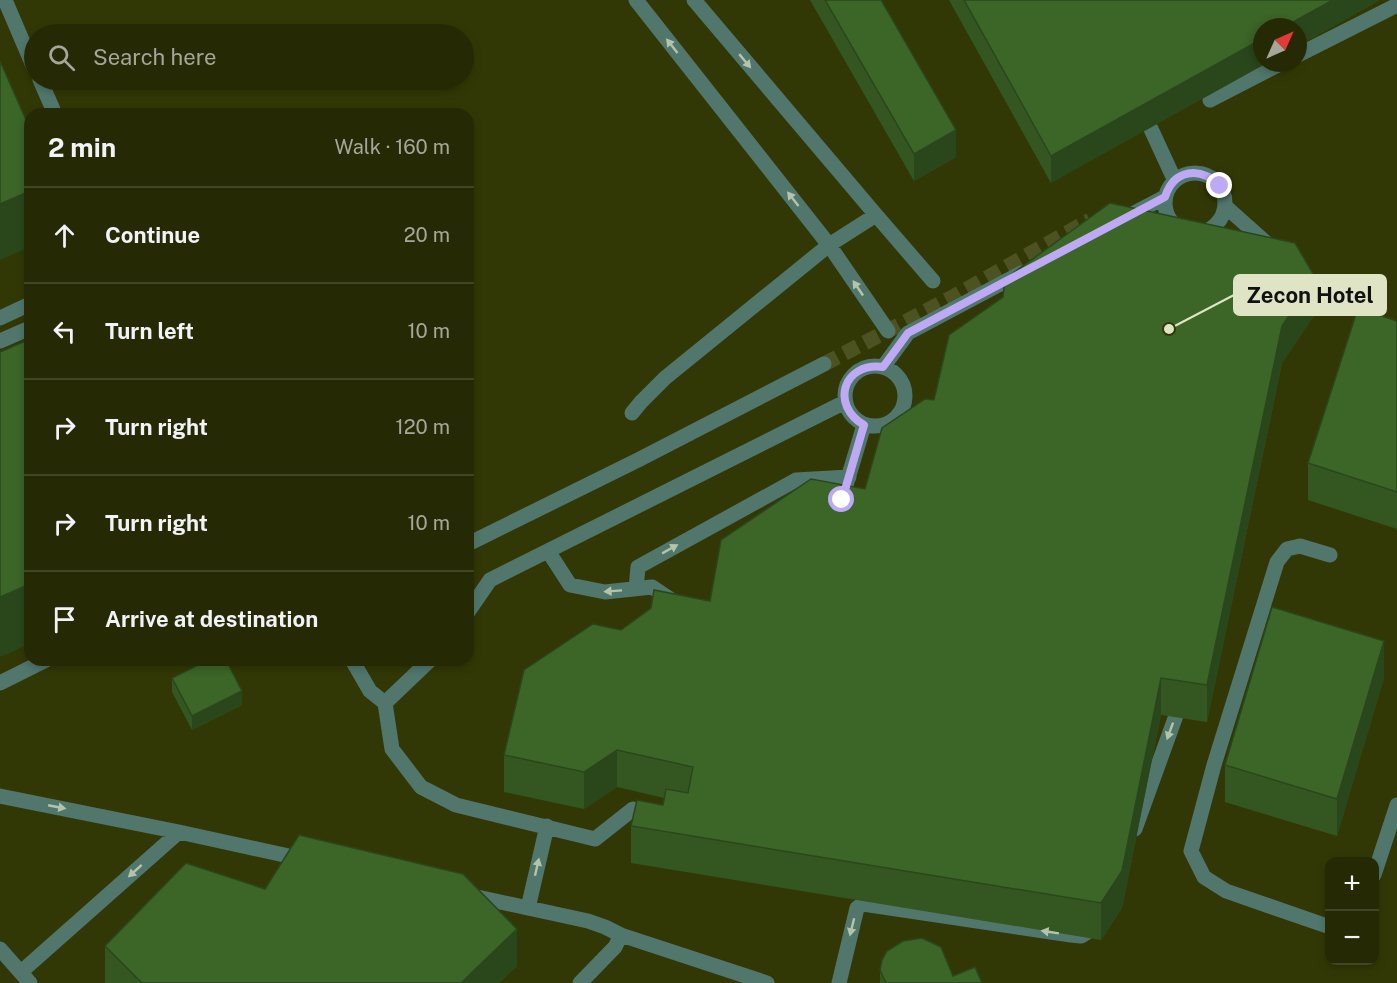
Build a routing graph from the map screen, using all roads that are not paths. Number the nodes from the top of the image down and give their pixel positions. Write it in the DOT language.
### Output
graph roads {
  1 [pos="5,0"];
  2 [pos="636,0"];
  3 [pos="694,0"];
  4 [pos="1397,5"];
  5 [pos="24,45"];
  6 [pos="1307,50"];
  7 [pos="1264,72"];
  8 [pos="44,90"];
  9 [pos="1210,100"];
  10 [pos="52,108"];
  11 [pos="1151,129"];
  12 [pos="1175,181"];
  13 [pos="1165,197"];
  14 [pos="1225,206"];
  15 [pos="876,215"];
  16 [pos="1110,226"];
  17 [pos="1181,230"];
  18 [pos="1160,238"];
  19 [pos="829,245"];
  20 [pos="1278,258"];
  21 [pos="1034,266"];
  22 [pos="933,281"];
  23 [pos="24,307"];
  24 [pos="0,318"];
  25 [pos="24,331"];
  26 [pos="888,331"];
  27 [pos="0,341"];
  28 [pos="824,364"];
  29 [pos="883,367"];
  30 [pos="845,402"];
  31 [pos="632,413"];
  32 [pos="864,425"];
  33 [pos="849,477"];
  34 [pos="834,522"];
  35 [pos="474,541"];
  36 [pos="548,551"];
  37 [pos="1330,555"];
  38 [pos="636,589"];
  39 [pos="474,603"];
  40 [pos="687,608"];
  41 [pos="34,666"];
  42 [pos="355,666"];
  43 [pos="424,666"];
  44 [pos="0,683"];
  45 [pos="1187,684"];
  46 [pos="385,703"];
  47 [pos="0,796"];
  48 [pos="1397,805"];
  49 [pos="633,809"];
  50 [pos="547,826"];
  51 [pos="179,832"];
  52 [pos="1131,840"];
  53 [pos="1379,860"];
  54 [pos="319,862"];
  55 [pos="458,893"];
  56 [pos="528,908"];
  57 [pos="1102,918"];
  58 [pos="1325,926"];
  59 [pos="621,935"];
  60 [pos="0,949"];
  61 [pos="25,977"];
  62 [pos="580,983"];
  63 [pos="767,983"];
  64 [pos="839,983"];
  1 -- 5 [label="street"];
  19 -- 2 [label="street, one-way"];
  3 -- 15 [label="street, one-way"];
  4 -- 6 [label="street"];
  7 -- 9 [label="street"];
  8 -- 10 [label="street"];
  11 -- 12 [label="street"];
  12 -- 13 [label="street"];
  12 -- 14 [label="street"];
  13 -- 16 [label="street"];
  13 -- 17 [label="street"];
  14 -- 17 [label="street"];
  14 -- 20 [label="street"];
  15 -- 19 [label="street"];
  15 -- 22 [label="street"];
  17 -- 18 [label="street"];
  26 -- 19 [label="street, one-way"];
  19 -- 31 [label="street"];
  21 -- 29 [label="street"];
  23 -- 24 [label="street"];
  25 -- 27 [label="street"];
  28 -- 35 [label="street"];
  29 -- 30 [label="street"];
  29 -- 32 [label="street"];
  30 -- 32 [label="street"];
  30 -- 36 [label="street"];
  32 -- 33 [label="street"];
  33 -- 34 [label="street"];
  38 -- 33 [label="street, one-way"];
  38 -- 36 [label="street, one-way"];
  36 -- 39 [label="street"];
  37 -- 58 [label="street"];
  38 -- 40 [label="street"];
  41 -- 44 [label="street"];
  42 -- 46 [label="street"];
  43 -- 46 [label="street"];
  45 -- 52 [label="street, one-way"];
  46 -- 50 [label="street"];
  47 -- 51 [label="street, one-way"];
  48 -- 53 [label="street"];
  49 -- 50 [label="street"];
  56 -- 50 [label="street, one-way"];
  51 -- 54 [label="street"];
  51 -- 61 [label="street, one-way"];
  55 -- 56 [label="street"];
  56 -- 59 [label="street"];
  57 -- 64 [label="street, one-way"];
  59 -- 62 [label="street"];
  59 -- 63 [label="street"];
  60 -- 61 [label="street"];
}
